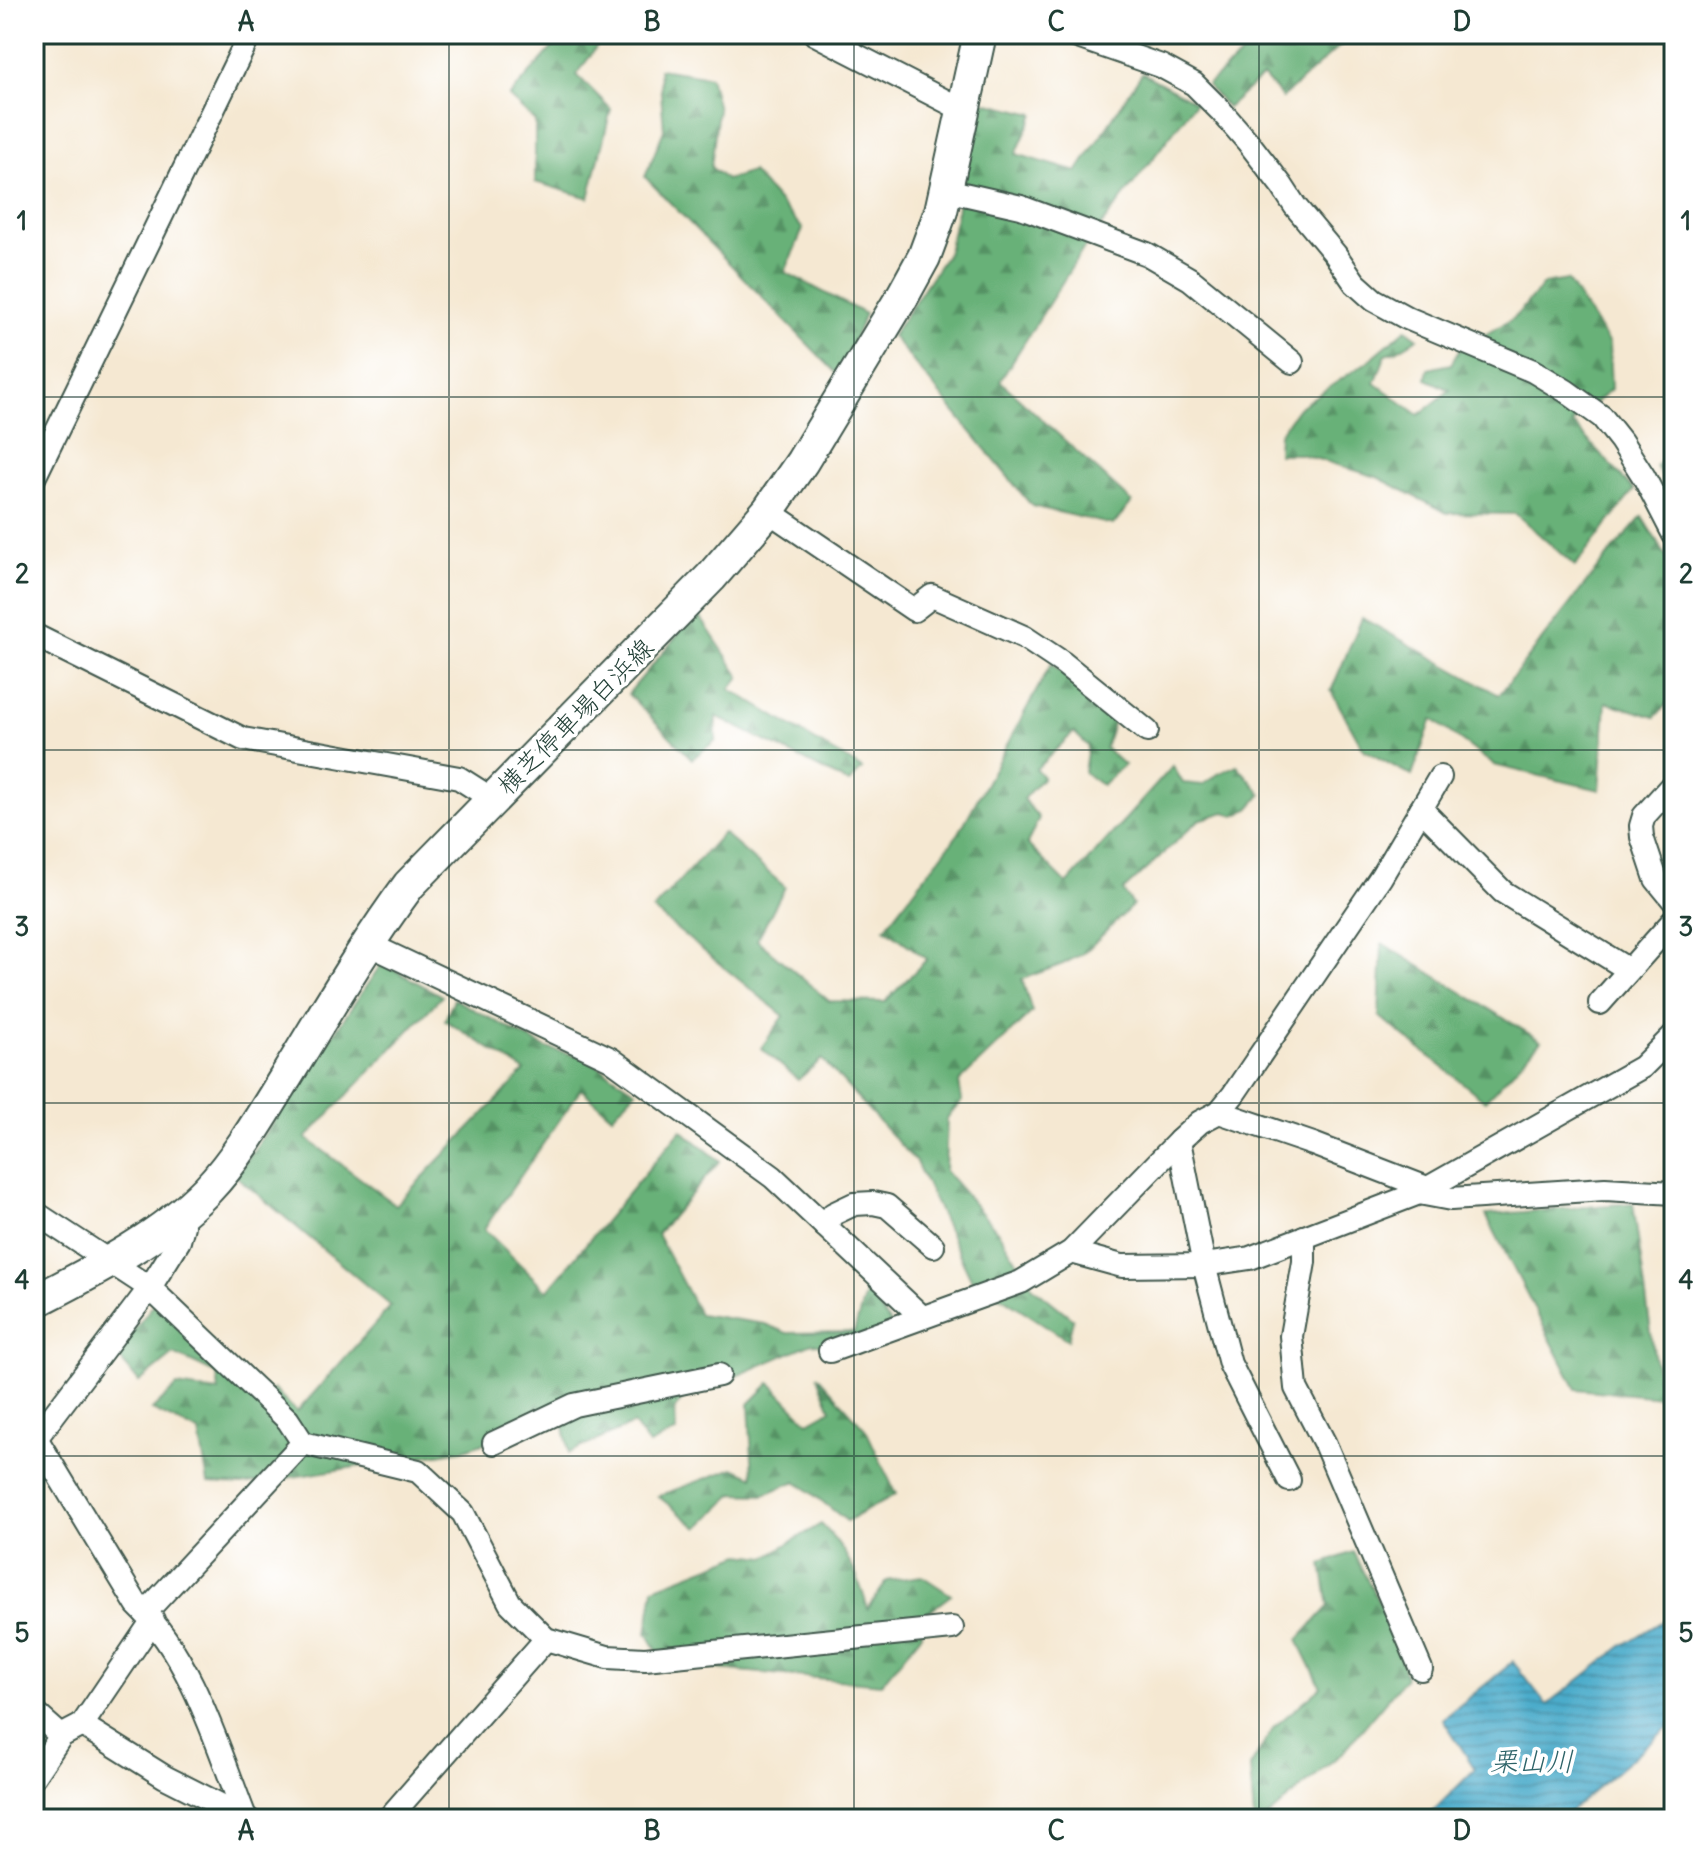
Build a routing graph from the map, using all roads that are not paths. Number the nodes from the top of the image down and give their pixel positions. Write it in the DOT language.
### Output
graph roads {
  1 [pos="250,34"];
  2 [pos="815,34"];
  3 [pos="980,34"];
  4 [pos="1069,34"];
  5 [pos="963,110"];
  6 [pos="946,190"];
  7 [pos="1292,362"];
  8 [pos="34,478"];
  9 [pos="768,511"];
  10 [pos="1674,535"];
  11 [pos="34,635"];
  12 [pos="1147,731"];
  13 [pos="1440,777"];
  14 [pos="1674,783"];
  15 [pos="492,799"];
  16 [pos="1421,809"];
  17 [pos="1674,901"];
  18 [pos="1674,920"];
  19 [pos="368,944"];
  20 [pos="1629,970"];
  21 [pos="1600,1003"];
  22 [pos="1674,1035"];
  23 [pos="1219,1112"];
  24 [pos="1179,1141"];
  25 [pos="1423,1190"];
  26 [pos="1674,1193"];
  27 [pos="34,1212"];
  28 [pos="182,1213"];
  29 [pos="825,1226"];
  30 [pos="1304,1237"];
  31 [pos="933,1246"];
  32 [pos="1071,1252"];
  33 [pos="111,1262"];
  34 [pos="1204,1265"];
  35 [pos="150,1288"];
  36 [pos="34,1302"];
  37 [pos="922,1317"];
  38 [pos="830,1351"];
  39 [pos="719,1375"];
  40 [pos="35,1440"];
  41 [pos="303,1443"];
  42 [pos="494,1443"];
  43 [pos="1289,1480"];
  44 [pos="149,1616"];
  45 [pos="952,1628"];
  46 [pos="546,1639"];
  47 [pos="1421,1669"];
  48 [pos="34,1712"];
  49 [pos="82,1725"];
  50 [pos="61,1736"];
  51 [pos="34,1776"];
  52 [pos="246,1818"];
  53 [pos="388,1819"];
  1 -- 8 [label="street"];
  2 -- 5 [label="street"];
  3 -- 5 [label="main road, 横芝停車場白浜線"];
  4 -- 10 [label="street"];
  5 -- 6 [label="main road, 横芝停車場白浜線"];
  6 -- 7 [label="street"];
  6 -- 9 [label="main road, 横芝停車場白浜線"];
  9 -- 12 [label="street"];
  9 -- 15 [label="main road, 横芝停車場白浜線"];
  11 -- 15 [label="street"];
  13 -- 16 [label="street"];
  14 -- 17 [label="street"];
  15 -- 19 [label="main road, 横芝停車場白浜線"];
  16 -- 20 [label="street"];
  16 -- 23 [label="street"];
  18 -- 20 [label="street"];
  19 -- 28 [label="main road, 横芝停車場白浜線"];
  19 -- 29 [label="street"];
  20 -- 21 [label="street"];
  22 -- 25 [label="street"];
  23 -- 24 [label="street"];
  23 -- 25 [label="street"];
  24 -- 32 [label="street"];
  24 -- 34 [label="street"];
  25 -- 26 [label="street"];
  25 -- 30 [label="street"];
  27 -- 33 [label="street"];
  28 -- 33 [label="main road, 横芝停車場白浜線"];
  28 -- 35 [label="street"];
  29 -- 31 [label="street"];
  29 -- 37 [label="street"];
  30 -- 34 [label="street"];
  30 -- 47 [label="street"];
  32 -- 34 [label="street"];
  32 -- 37 [label="street"];
  33 -- 35 [label="street"];
  33 -- 36 [label="main road, 横芝停車場白浜線"];
  34 -- 43 [label="street"];
  35 -- 40 [label="street"];
  35 -- 41 [label="street"];
  37 -- 38 [label="street"];
  39 -- 42 [label="street"];
  40 -- 44 [label="street"];
  41 -- 44 [label="street"];
  41 -- 46 [label="street"];
  44 -- 49 [label="street"];
  44 -- 52 [label="street"];
  45 -- 46 [label="street"];
  46 -- 53 [label="street"];
  48 -- 50 [label="street"];
  49 -- 50 [label="street"];
  49 -- 52 [label="street"];
  50 -- 51 [label="street"];
}
